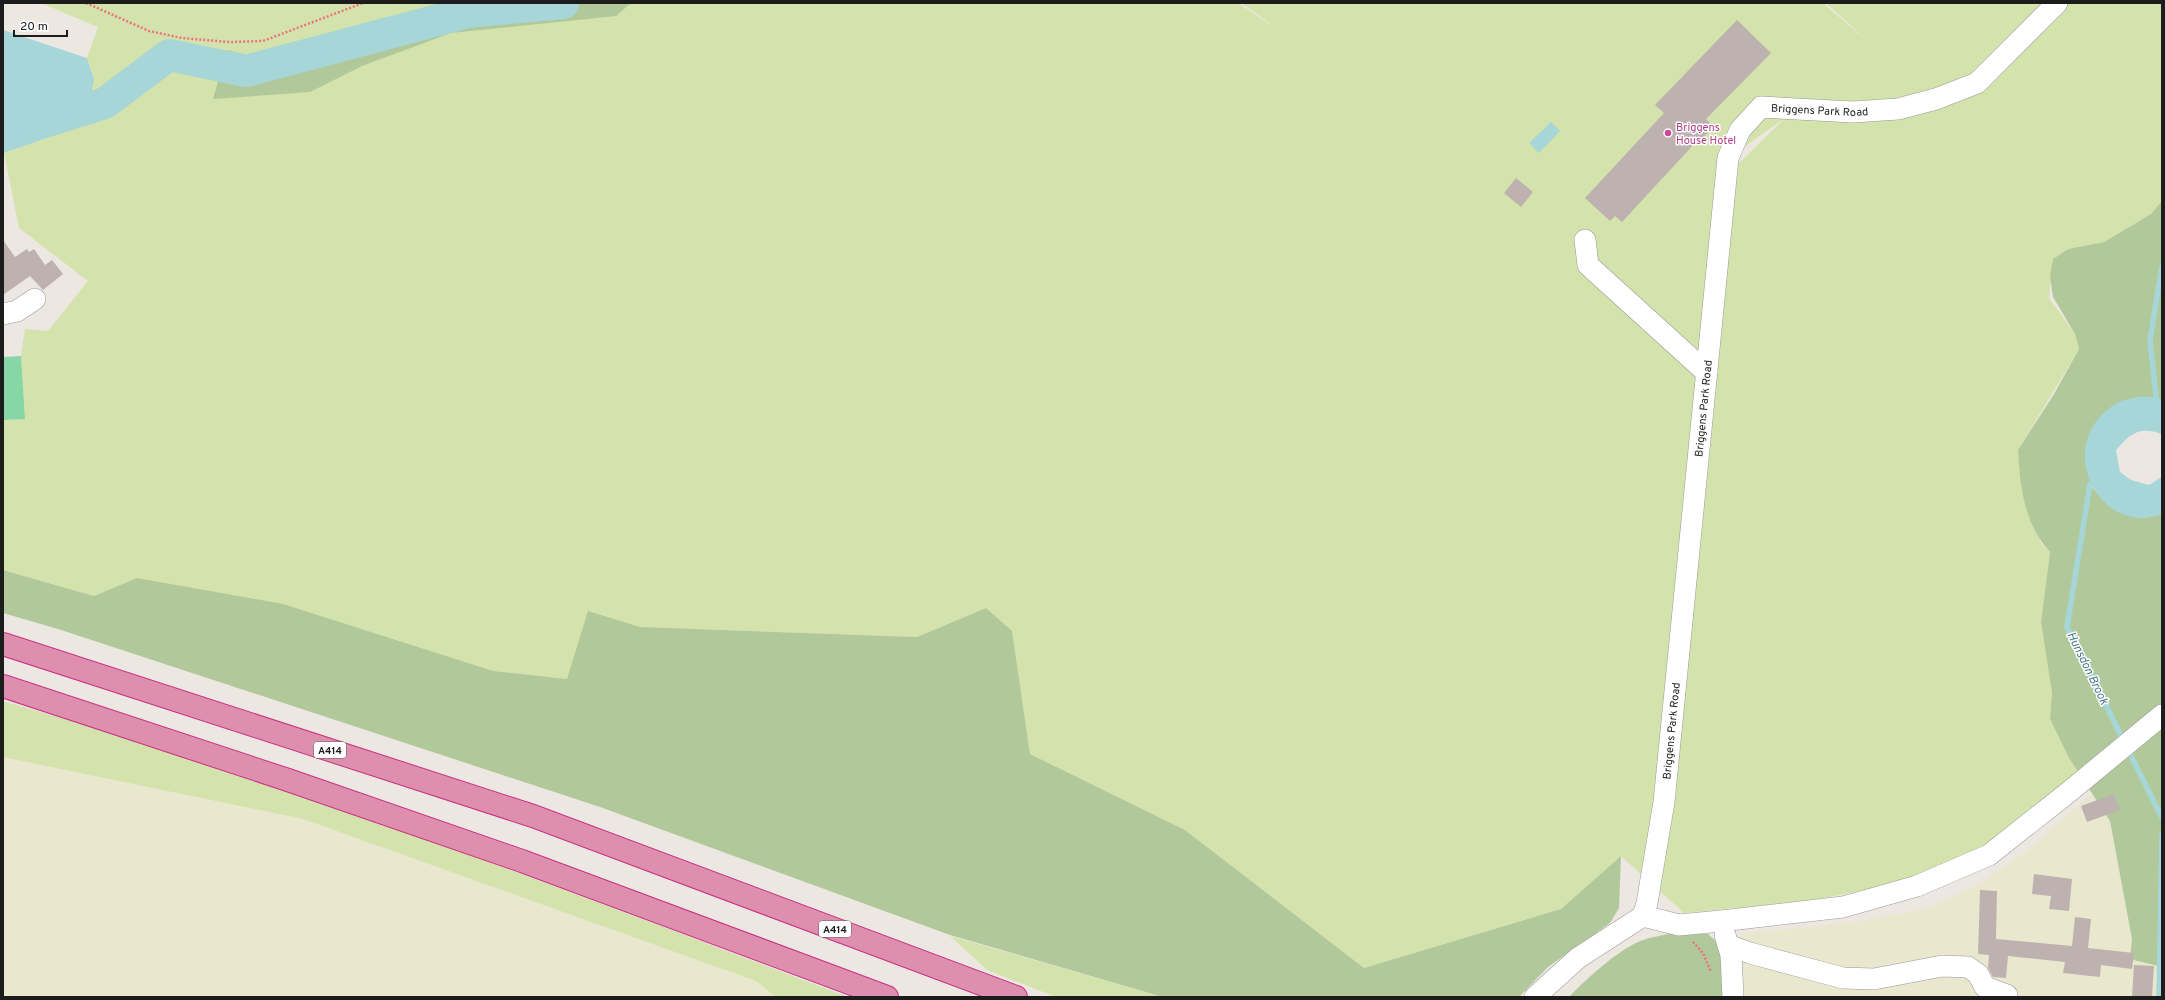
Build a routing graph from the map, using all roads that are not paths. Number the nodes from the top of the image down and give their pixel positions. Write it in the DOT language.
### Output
graph roads {
  1 [pos="2057,3"];
  2 [pos="1585,240"];
  3 [pos="36,299"];
  4 [pos="3,314"];
  5 [pos="1707,373"];
  6 [pos="3,644"];
  7 [pos="3,686"];
  8 [pos="2162,715"];
  9 [pos="1643,916"];
  10 [pos="1721,921"];
  11 [pos="1728,945"];
  12 [pos="2007,995"];
  13 [pos="887,997"];
  14 [pos="1016,997"];
  15 [pos="1535,997"];
  16 [pos="1733,997"];
  1 -- 5 [label="street, Briggens Park Road"];
  2 -- 5 [label="street"];
  3 -- 4 [label="street"];
  5 -- 9 [label="street, Briggens Park Road"];
  6 -- 14 [label="highway, A414"];
  7 -- 13 [label="highway"];
  8 -- 10 [label="street"];
  9 -- 10 [label="street"];
  9 -- 15 [label="street"];
  10 -- 11 [label="street"];
  11 -- 12 [label="street"];
  11 -- 16 [label="street"];
}
